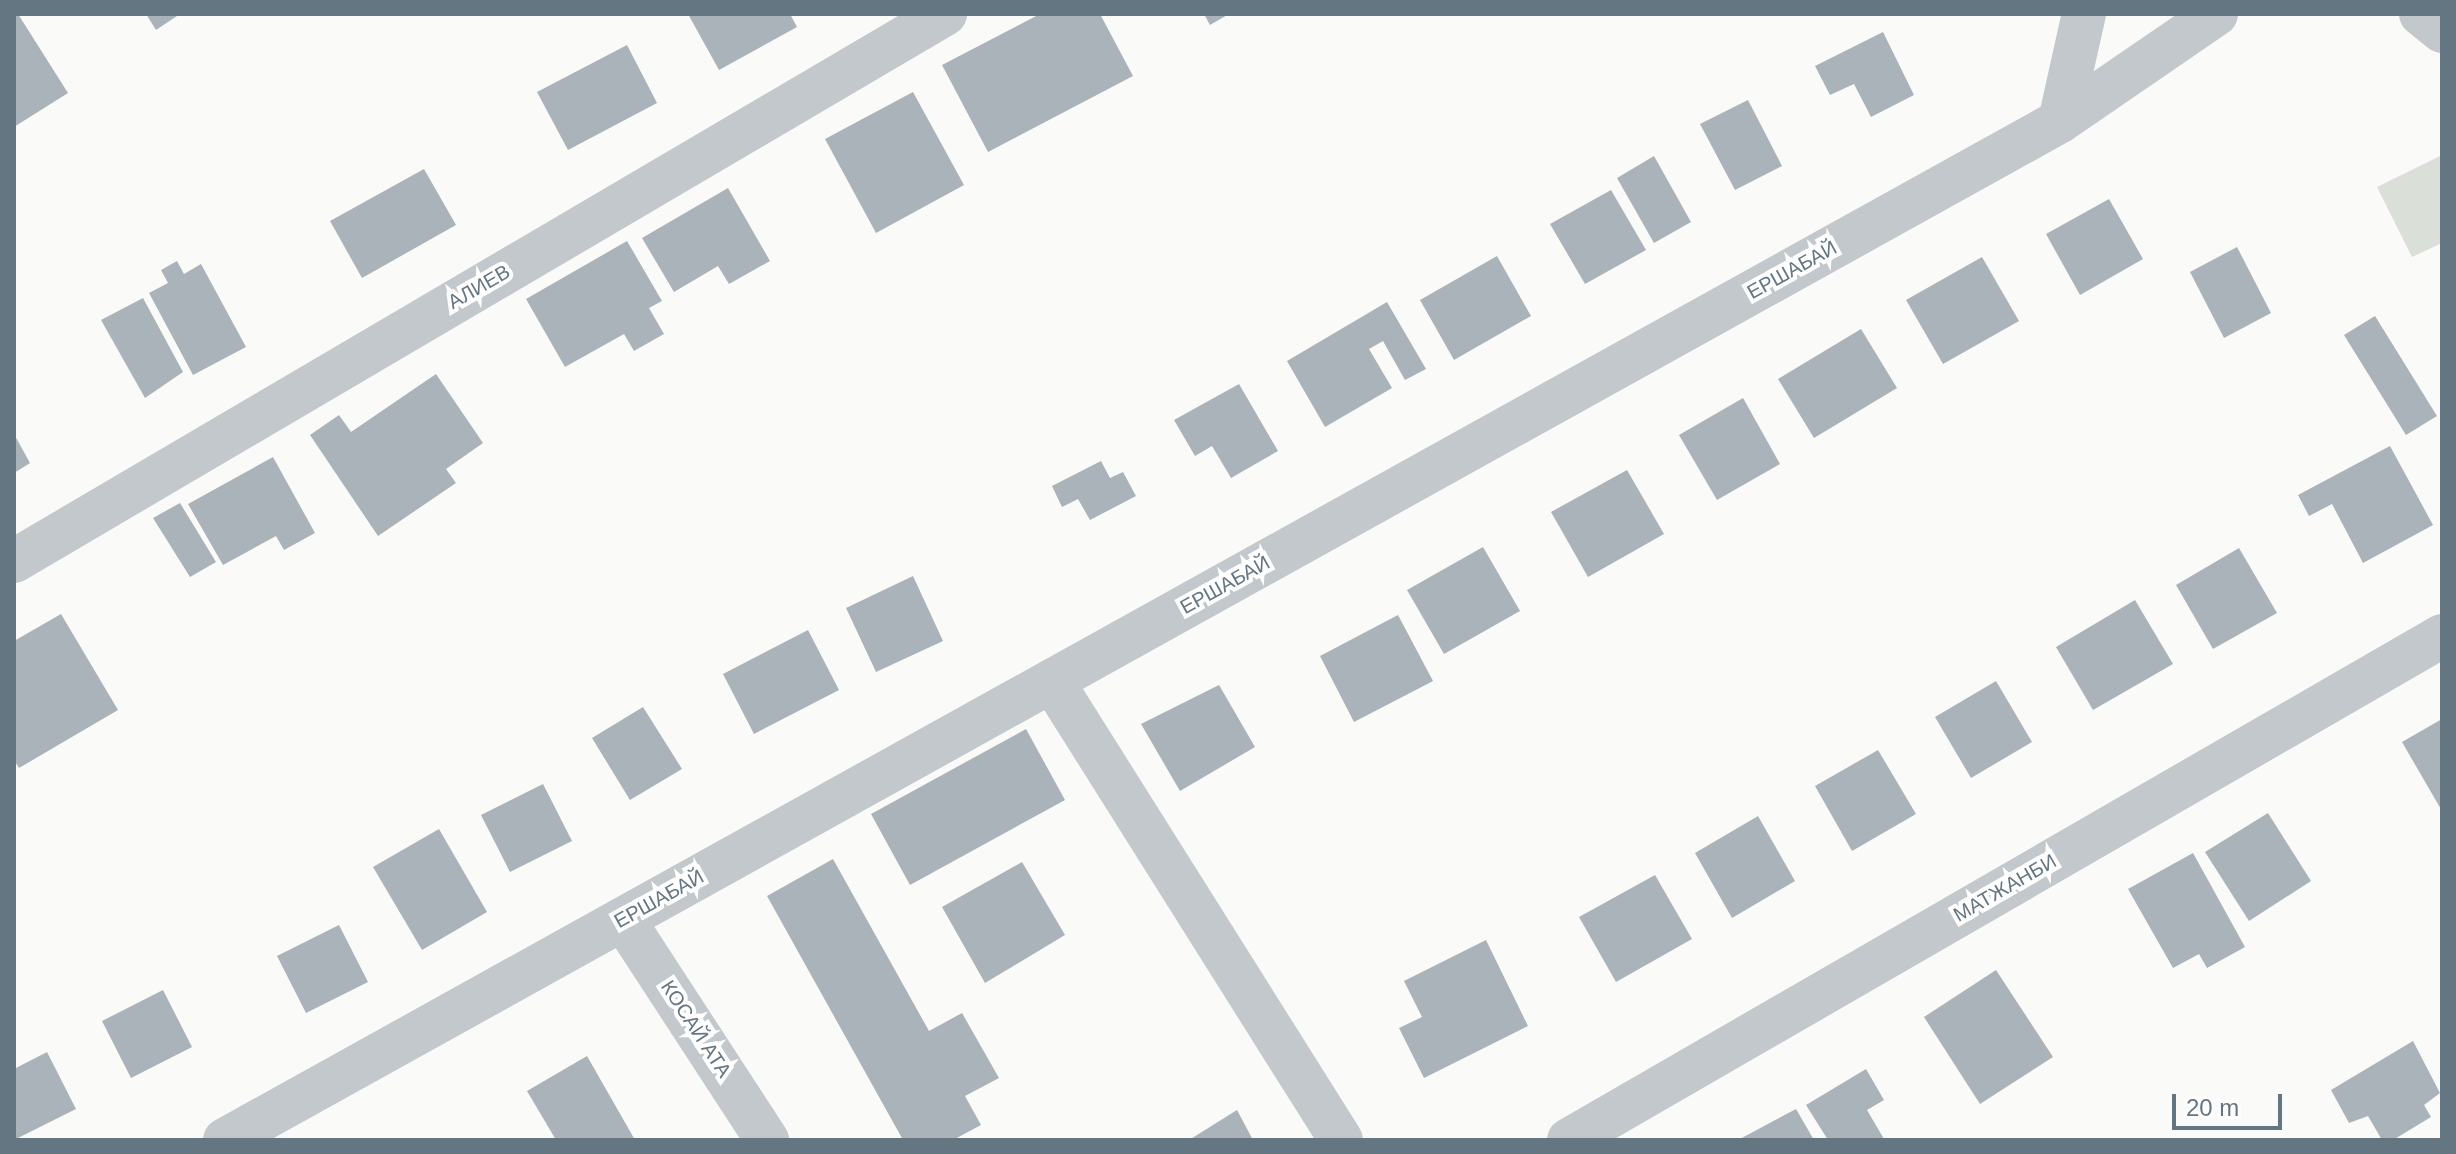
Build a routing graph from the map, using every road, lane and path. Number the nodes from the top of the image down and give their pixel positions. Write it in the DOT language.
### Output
graph roads {
  1 [pos="945,14"];
  2 [pos="2084,14"];
  3 [pos="2216,14"];
  4 [pos="2421,14"];
  5 [pos="2442,31"];
  6 [pos="2060,121"];
  7 [pos="14,561"];
  8 [pos="2442,636"];
  9 [pos="1052,681"];
  10 [pos="623,919"];
  11 [pos="225,1140"];
  12 [pos="767,1140"];
  13 [pos="1341,1140"];
  14 [pos="1569,1140"];
  1 -- 7 [label="street, АЛИЕВ"];
  2 -- 6 [label="street"];
  3 -- 6 [label="street, ЕРШАБАЙ"];
  4 -- 5 [label="street"];
  6 -- 9 [label="street, ЕРШАБАЙ"];
  8 -- 14 [label="street, МАТЖАНБИ"];
  9 -- 10 [label="street, ЕРШАБАЙ"];
  9 -- 13 [label="street"];
  10 -- 11 [label="street, ЕРШАБАЙ"];
  10 -- 12 [label="street, КОСАЙ АТА"];
}
